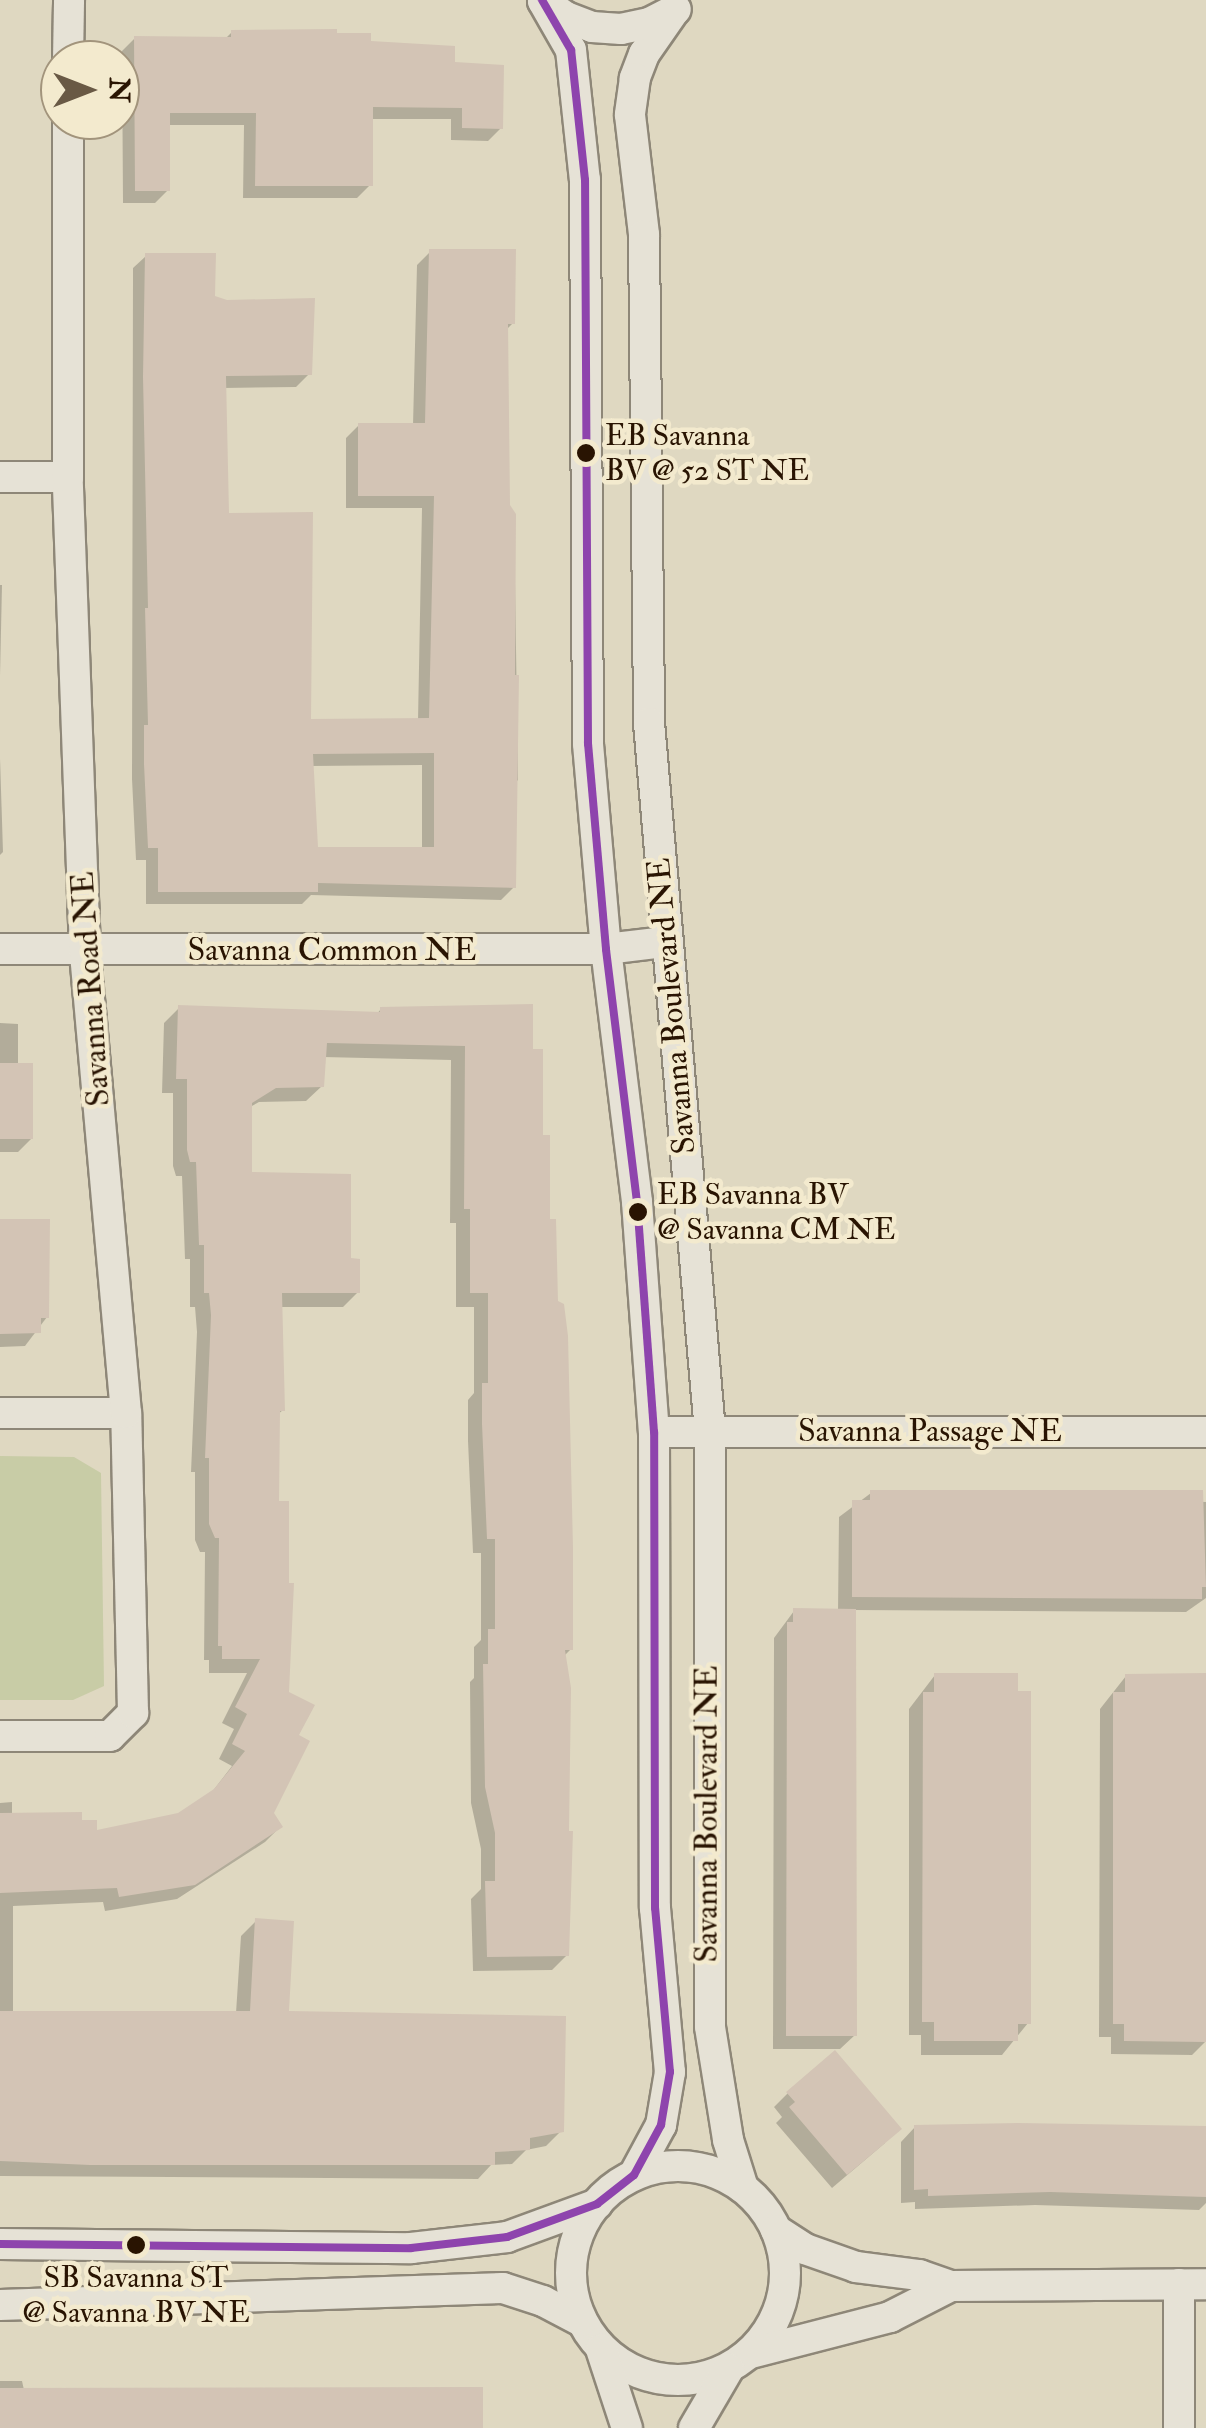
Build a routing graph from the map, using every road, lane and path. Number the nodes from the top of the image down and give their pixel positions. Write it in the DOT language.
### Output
graph roads {
  1 [pos="68,0"];
  2 [pos="542,0"];
  3 [pos="680,5"];
  4 [pos="68,40"];
  5 [pos="68,140"];
  6 [pos="0,477"];
  7 [pos="68,477"];
  8 [pos="664,942"];
  9 [pos="606,948"];
  10 [pos="0,949"];
  11 [pos="85,950"];
  12 [pos="126,1412"];
  13 [pos="0,1413"];
  14 [pos="710,1431"];
  15 [pos="654,1432"];
  16 [pos="1206,1432"];
  17 [pos="0,1736"];
  18 [pos="634,2175"];
  19 [pos="743,2188"];
  20 [pos="597,2204"];
  21 [pos="776,2230"];
  22 [pos="0,2244"];
  23 [pos="1192,2284"];
  24 [pos="950,2286"];
  25 [pos="0,2305"];
  26 [pos="581,2321"];
  27 [pos="601,2349"];
  28 [pos="740,2360"];
  29 [pos="626,2428"];
  30 [pos="694,2428"];
  31 [pos="1180,2428"];
  1 -- 4 [label="street"];
  2 -- 3 [label="street"];
  2 -- 9 [label="street, Savanna Boulevard NE"];
  3 -- 8 [label="street, Savanna Boulevard NE"];
  5 -- 7 [label="street, Savanna Road NE"];
  6 -- 7 [label="street"];
  7 -- 11 [label="street, Savanna Road NE"];
  8 -- 9 [label="street, Savanna Common NE"];
  8 -- 14 [label="street, Savanna Boulevard NE"];
  9 -- 11 [label="street, Savanna Common NE"];
  9 -- 15 [label="street, Savanna Boulevard NE"];
  10 -- 11 [label="street, Savanna Common NE"];
  11 -- 12 [label="street, Savanna Road NE"];
  12 -- 13 [label="street"];
  12 -- 17 [label="street, Savanna Road NE"];
  14 -- 15 [label="street, Savanna Passage NE"];
  14 -- 16 [label="street, Savanna Passage NE"];
  14 -- 19 [label="street, Savanna Boulevard NE"];
  15 -- 18 [label="street, Savanna Boulevard NE"];
  18 -- 19 [label="street"];
  18 -- 20 [label="street"];
  19 -- 21 [label="street"];
  20 -- 22 [label="street"];
  20 -- 26 [label="street"];
  21 -- 24 [label="street"];
  21 -- 28 [label="street"];
  23 -- 24 [label="street"];
  23 -- 31 [label="street"];
  24 -- 28 [label="street"];
  25 -- 26 [label="street"];
  26 -- 27 [label="street"];
  27 -- 28 [label="street"];
  27 -- 29 [label="street"];
  28 -- 30 [label="street"];
}
